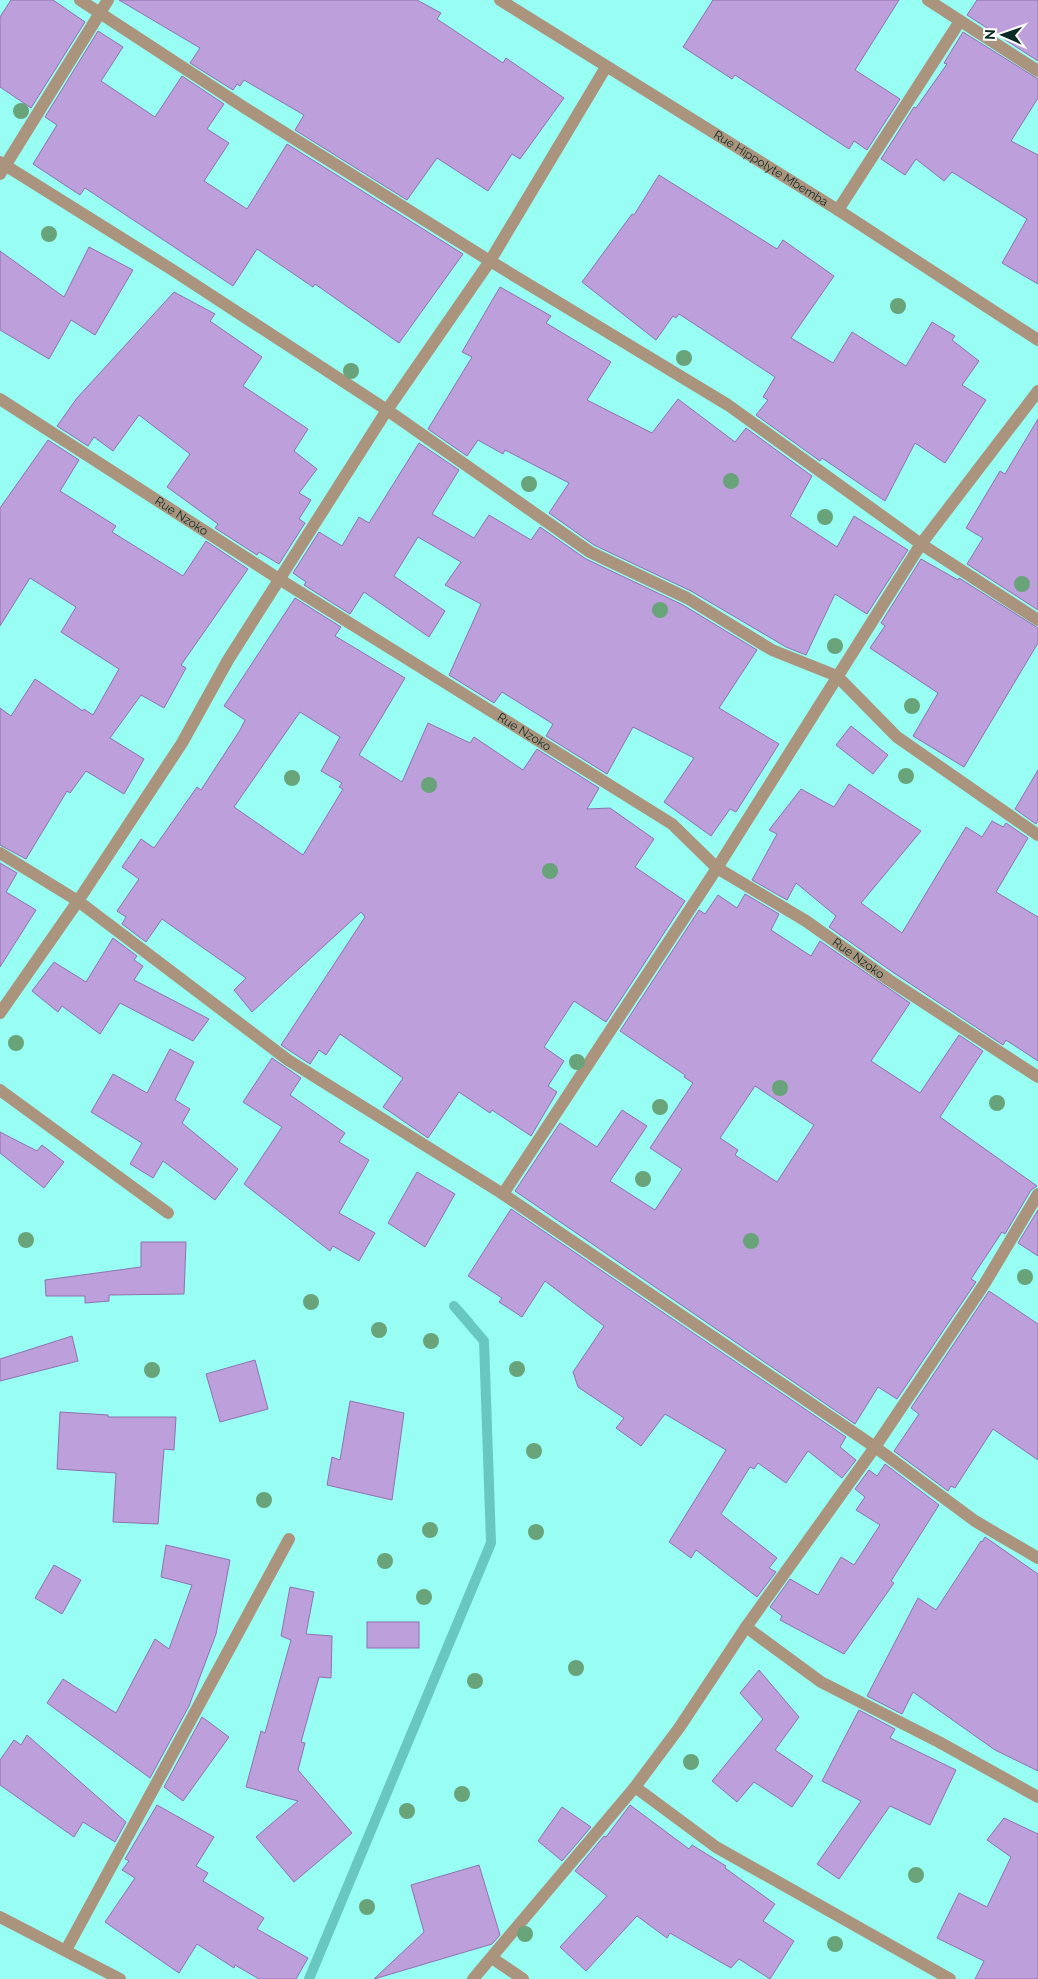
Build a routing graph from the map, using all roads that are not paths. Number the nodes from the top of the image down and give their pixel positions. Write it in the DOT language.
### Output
graph roads {
  1 [pos="80,0"];
  2 [pos="108,0"];
  3 [pos="500,0"];
  4 [pos="928,0"];
  5 [pos="99,12"];
  6 [pos="960,21"];
  7 [pos="606,67"];
  8 [pos="1038,71"];
  9 [pos="2,167"];
  10 [pos="838,210"];
  11 [pos="490,261"];
  12 [pos="1038,340"];
  13 [pos="1038,391"];
  14 [pos="0,399"];
  15 [pos="387,410"];
  16 [pos="921,544"];
  17 [pos="279,579"];
  18 [pos="1038,620"];
  19 [pos="837,676"];
  20 [pos="1038,835"];
  21 [pos="0,852"];
  22 [pos="718,868"];
  23 [pos="78,901"];
  24 [pos="0,1013"];
  25 [pos="1038,1077"];
  26 [pos="0,1090"];
  27 [pos="503,1194"];
  28 [pos="1038,1194"];
  29 [pos="168,1213"];
  30 [pos="875,1446"];
  31 [pos="289,1540"];
  32 [pos="1038,1558"];
  33 [pos="746,1628"];
  34 [pos="635,1787"];
  35 [pos="1038,1797"];
  36 [pos="0,1917"];
  37 [pos="66,1950"];
  38 [pos="492,1958"];
  39 [pos="120,1979"];
  40 [pos="473,1979"];
  41 [pos="523,1979"];
  42 [pos="950,1979"];
  1 -- 5 [label="street"];
  2 -- 5 [label="street"];
  3 -- 7 [label="street, Rue Hippolyte Mbemba"];
  4 -- 6 [label="street"];
  5 -- 9 [label="street"];
  5 -- 11 [label="street"];
  6 -- 8 [label="street"];
  6 -- 10 [label="street"];
  7 -- 10 [label="street, Rue Hippolyte Mbemba"];
  7 -- 11 [label="street"];
  9 -- 15 [label="street"];
  10 -- 12 [label="street, Rue Hippolyte Mbemba"];
  11 -- 15 [label="street"];
  11 -- 16 [label="street"];
  13 -- 16 [label="street"];
  14 -- 17 [label="street, Rue Nzoko"];
  15 -- 17 [label="street"];
  15 -- 19 [label="street"];
  16 -- 18 [label="street"];
  16 -- 19 [label="street"];
  17 -- 22 [label="street, Rue Nzoko"];
  17 -- 23 [label="street"];
  19 -- 20 [label="street"];
  19 -- 22 [label="street"];
  21 -- 23 [label="street"];
  22 -- 25 [label="street, Rue Nzoko"];
  22 -- 27 [label="street"];
  23 -- 24 [label="street"];
  23 -- 27 [label="street"];
  26 -- 29 [label="street"];
  27 -- 30 [label="street"];
  28 -- 30 [label="street"];
  30 -- 32 [label="street"];
  30 -- 33 [label="street"];
  31 -- 37 [label="street"];
  33 -- 34 [label="street"];
  33 -- 35 [label="street"];
  34 -- 38 [label="street"];
  34 -- 42 [label="street"];
  36 -- 37 [label="street"];
  37 -- 39 [label="street"];
  38 -- 40 [label="street"];
  38 -- 41 [label="street"];
}
